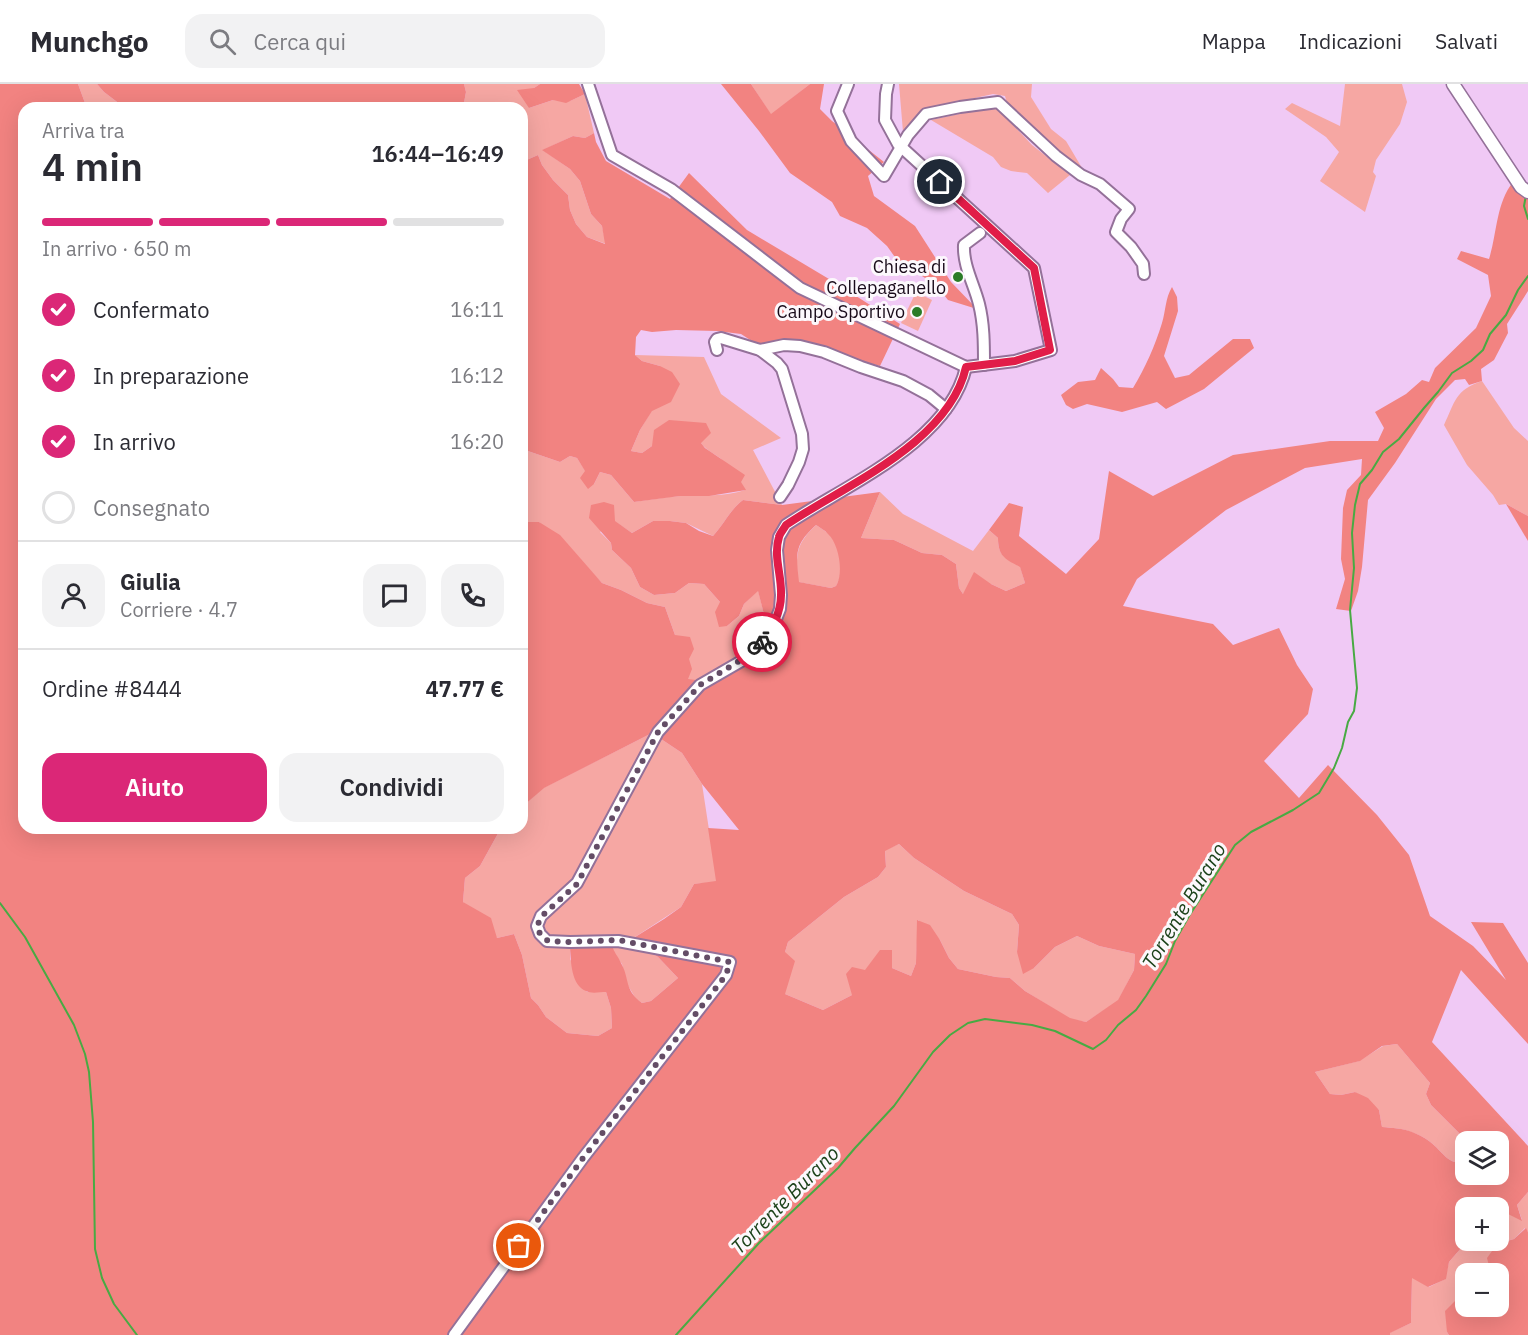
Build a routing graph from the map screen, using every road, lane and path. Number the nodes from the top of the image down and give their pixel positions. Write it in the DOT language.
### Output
graph roads {
  1 [pos="588,84"];
  2 [pos="848,84"];
  3 [pos="888,84"];
  4 [pos="1454,84"];
  5 [pos="902,147"];
  6 [pos="1525,189"];
  7 [pos="980,233"];
  8 [pos="1144,274"];
  9 [pos="717,350"];
  10 [pos="760,350"];
  11 [pos="984,365"];
  12 [pos="966,367"];
  13 [pos="945,410"];
  14 [pos="780,497"];
  15 [pos="454,1335"];
  1 -- 12 [label="street"];
  2 -- 5 [label="street"];
  3 -- 5 [label="street"];
  4 -- 6 [label="main road"];
  5 -- 8 [label="street"];
  5 -- 11 [label="street"];
  7 -- 11 [label="street"];
  9 -- 10 [label="street"];
  10 -- 13 [label="street"];
  10 -- 14 [label="street"];
  11 -- 12 [label="street"];
  12 -- 13 [label="street"];
  13 -- 15 [label="street"];
}
